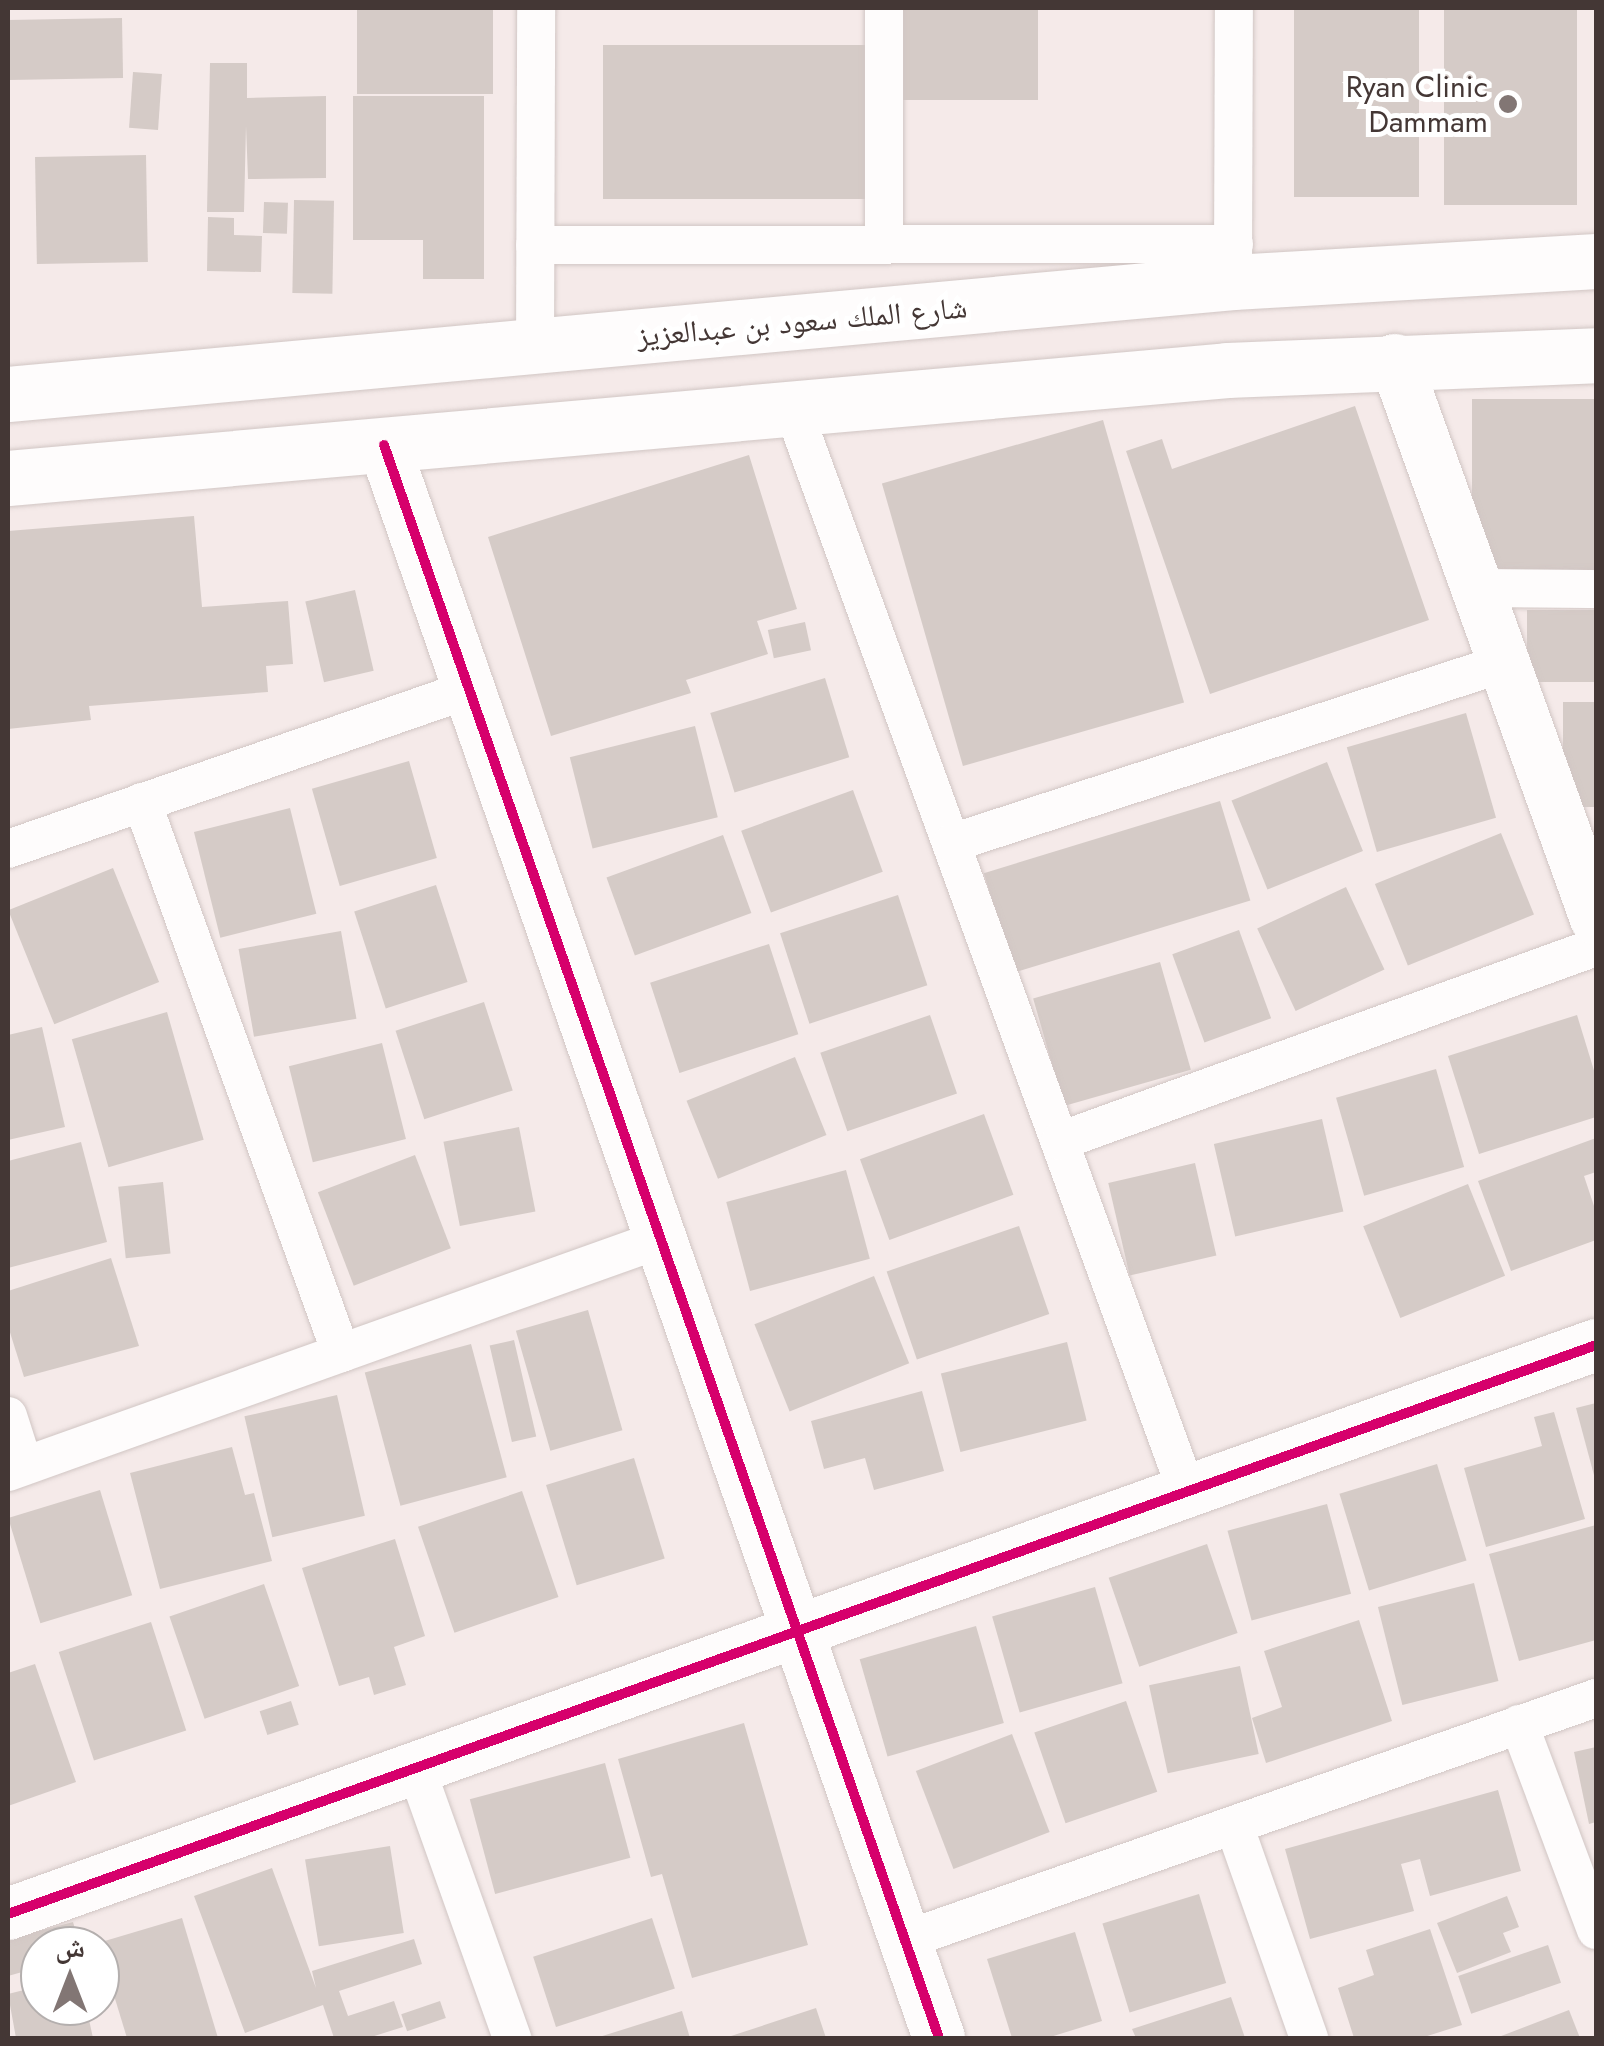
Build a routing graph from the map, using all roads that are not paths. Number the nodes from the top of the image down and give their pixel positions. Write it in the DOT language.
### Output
graph roads {
  1 [pos="536,8"];
  2 [pos="884,8"];
  3 [pos="1234,8"];
  4 [pos="884,242"];
  5 [pos="535,245"];
  6 [pos="1596,260"];
  7 [pos="1234,263"];
  8 [pos="535,347"];
  9 [pos="1596,355"];
  10 [pos="1395,360"];
  11 [pos="8,394"];
  12 [pos="793,409"];
  13 [pos="384,445"];
  14 [pos="8,478"];
  15 [pos="1476,588"];
  16 [pos="1596,589"];
  17 [pos="1504,663"];
  18 [pos="470,688"];
  19 [pos="142,802"];
  20 [pos="952,843"];
  21 [pos="8,849"];
  22 [pos="1596,919"];
  23 [pos="1596,947"];
  24 [pos="1060,1141"];
  25 [pos="661,1239"];
  26 [pos="1596,1345"];
  27 [pos="341,1353"];
  28 [pos="8,1416"];
  29 [pos="16,1469"];
  30 [pos="1187,1492"];
  31 [pos="798,1632"];
  32 [pos="1596,1698"];
  33 [pos="1519,1724"];
  34 [pos="416,1768"];
  35 [pos="1234,1825"];
  36 [pos="8,1914"];
  37 [pos="1596,1930"];
  38 [pos="905,1940"];
  39 [pos="512,2038"];
  40 [pos="940,2038"];
  41 [pos="1309,2038"];
  1 -- 5 [label="street"];
  2 -- 4 [label="street"];
  3 -- 7 [label="street"];
  4 -- 5 [label="street"];
  4 -- 7 [label="street"];
  5 -- 8 [label="street"];
  6 -- 7 [label="main road, شارع الملك سعود بن عبدالعزيز"];
  7 -- 8 [label="main road, شارع الملك سعود بن عبدالعزيز"];
  8 -- 11 [label="main road, شارع الملك سعود بن عبدالعزيز"];
  9 -- 10 [label="main road"];
  10 -- 12 [label="main road"];
  10 -- 15 [label="street"];
  12 -- 13 [label="main road"];
  12 -- 20 [label="street"];
  13 -- 14 [label="main road"];
  13 -- 18 [label="street"];
  15 -- 16 [label="street"];
  15 -- 17 [label="street"];
  17 -- 20 [label="street"];
  17 -- 22 [label="street"];
  18 -- 19 [label="street"];
  18 -- 25 [label="street"];
  19 -- 21 [label="street"];
  19 -- 27 [label="street"];
  20 -- 24 [label="street"];
  23 -- 24 [label="street"];
  24 -- 30 [label="street"];
  25 -- 27 [label="street"];
  25 -- 31 [label="street"];
  26 -- 30 [label="street"];
  27 -- 29 [label="street"];
  28 -- 29 [label="street"];
  30 -- 31 [label="street"];
  31 -- 34 [label="street"];
  31 -- 38 [label="street"];
  32 -- 33 [label="street"];
  33 -- 35 [label="street"];
  33 -- 37 [label="street"];
  34 -- 36 [label="street"];
  34 -- 39 [label="street"];
  35 -- 38 [label="street"];
  35 -- 41 [label="street"];
  38 -- 40 [label="street"];
}
